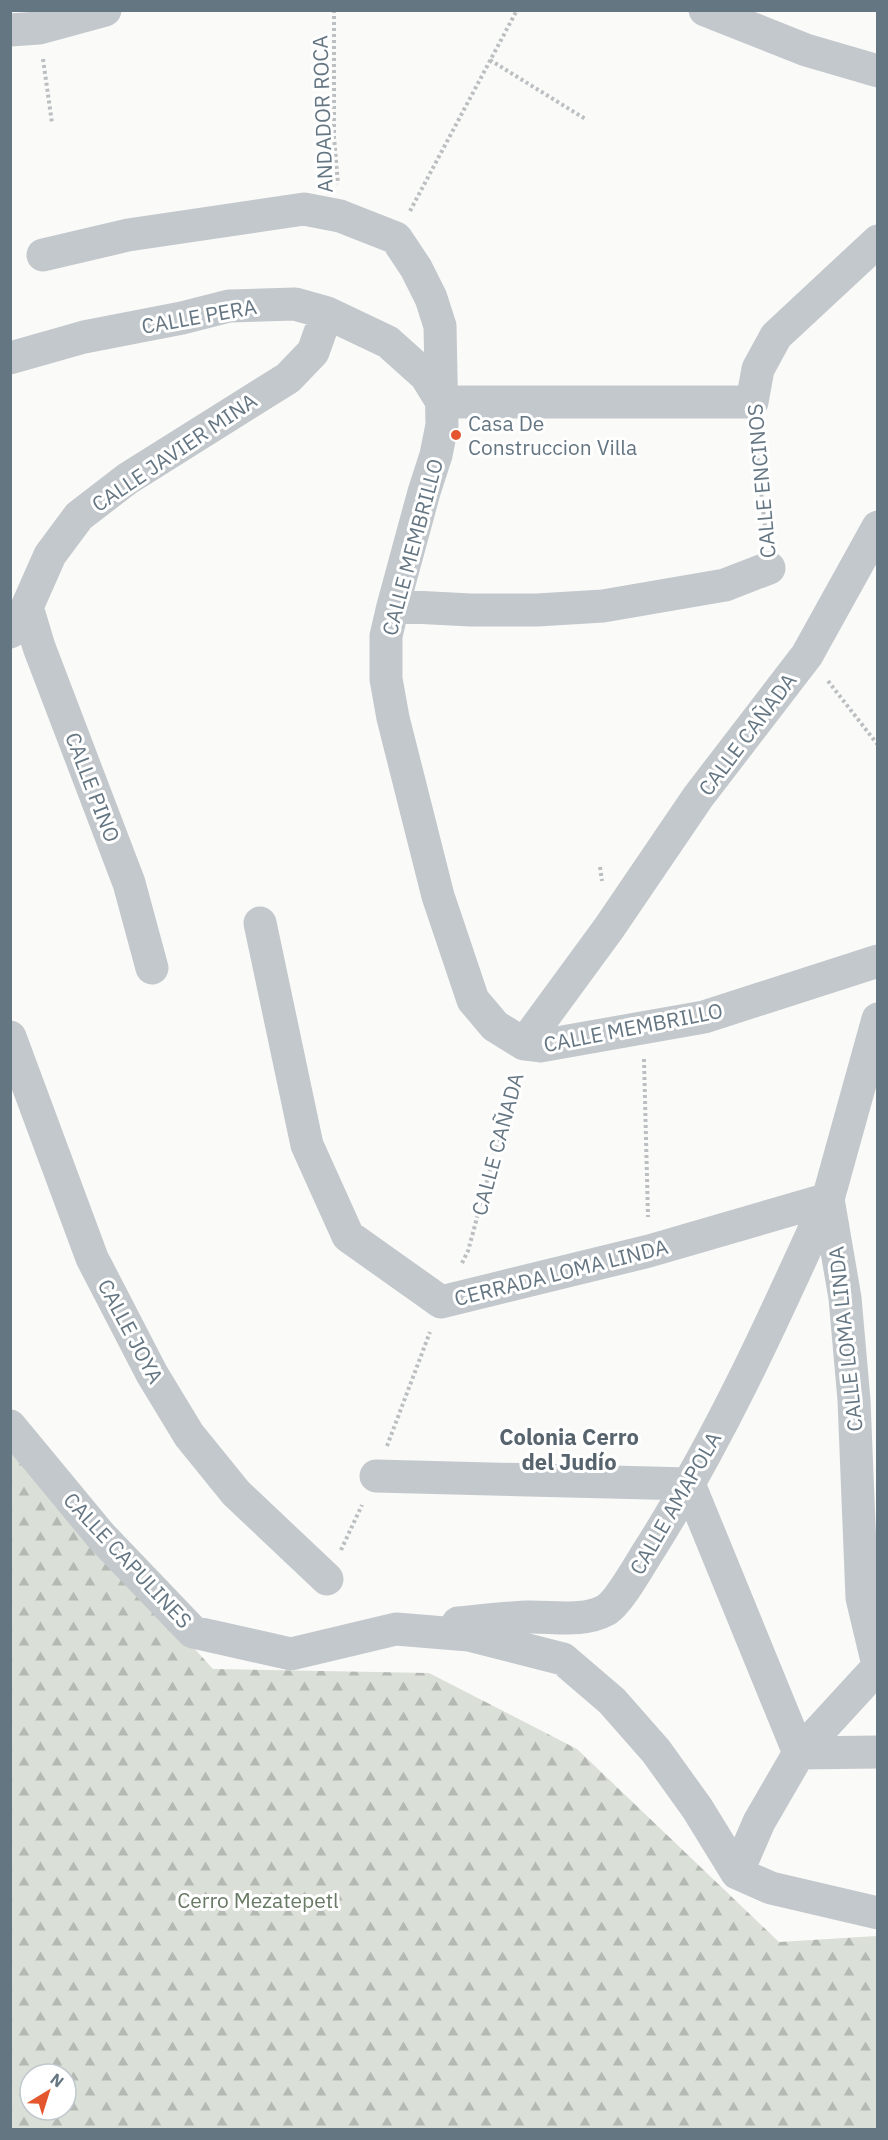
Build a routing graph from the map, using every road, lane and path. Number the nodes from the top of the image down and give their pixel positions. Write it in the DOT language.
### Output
graph roads {
  1 [pos="105,10"];
  2 [pos="334,10"];
  3 [pos="517,10"];
  4 [pos="705,10"];
  5 [pos="25,29"];
  6 [pos="490,60"];
  7 [pos="878,71"];
  8 [pos="587,120"];
  9 [pos="52,123"];
  10 [pos="340,216"];
  11 [pos="396,238"];
  12 [pos="878,241"];
  13 [pos="43,255"];
  14 [pos="327,313"];
  15 [pos="10,358"];
  16 [pos="442,402"];
  17 [pos="752,402"];
  18 [pos="878,527"];
  19 [pos="769,568"];
  20 [pos="393,606"];
  21 [pos="19,619"];
  22 [pos="807,655"];
  23 [pos="878,745"];
  24 [pos="260,923"];
  25 [pos="878,961"];
  26 [pos="152,968"];
  27 [pos="878,1019"];
  28 [pos="643,1029"];
  29 [pos="10,1037"];
  30 [pos="524,1044"];
  31 [pos="828,1199"];
  32 [pos="649,1251"];
  33 [pos="441,1302"];
  34 [pos="10,1426"];
  35 [pos="375,1476"];
  36 [pos="689,1484"];
  37 [pos="327,1579"];
  38 [pos="396,1629"];
  39 [pos="878,1666"];
  40 [pos="878,1752"];
  41 [pos="799,1753"];
  42 [pos="737,1873"];
  43 [pos="878,1913"];
  1 -- 5 [label="street"];
  2 -- 10 [label="path, ANDADOR ROCA"];
  3 -- 6 [label="path"];
  4 -- 7 [label="street"];
  5 -- 9 [label="path"];
  6 -- 8 [label="path"];
  6 -- 11 [label="path"];
  10 -- 11 [label="street"];
  10 -- 13 [label="street"];
  11 -- 16 [label="street, CALLE MEMBRILLO"];
  12 -- 17 [label="street, CALLE ENCINOS"];
  14 -- 15 [label="street, CALLE PERA"];
  14 -- 16 [label="street, CALLE PERA"];
  14 -- 21 [label="street, CALLE JAVIER MINA"];
  16 -- 17 [label="street"];
  16 -- 20 [label="street, CALLE MEMBRILLO"];
  17 -- 19 [label="path, CALLE ENCINOS"];
  18 -- 22 [label="street, CALLE CAÑADA"];
  19 -- 20 [label="street, CALLE ENCINOS"];
  20 -- 30 [label="street, CALLE MEMBRILLO"];
  21 -- 26 [label="street, CALLE PINO"];
  22 -- 23 [label="path"];
  22 -- 30 [label="street, CALLE CAÑADA"];
  24 -- 33 [label="street, CERRADA LOMA LINDA"];
  25 -- 28 [label="street, CALLE MEMBRILLO"];
  27 -- 31 [label="street, CALLE LOMA LINDA"];
  28 -- 30 [label="street, CALLE MEMBRILLO"];
  28 -- 32 [label="path"];
  29 -- 37 [label="street, CALLE JOYA"];
  30 -- 33 [label="path, CALLE CAÑADA"];
  31 -- 32 [label="street, CERRADA LOMA LINDA"];
  31 -- 36 [label="street, CALLE AMAPOLA"];
  31 -- 39 [label="street, CALLE LOMA LINDA"];
  32 -- 33 [label="street, CERRADA LOMA LINDA"];
  33 -- 35 [label="path, CALLE CAÑADA"];
  34 -- 38 [label="street, CALLE CAPULINES"];
  35 -- 36 [label="street"];
  35 -- 37 [label="path, CALLE CAÑADA"];
  36 -- 38 [label="street, CALLE AMAPOLA"];
  36 -- 41 [label="street"];
  38 -- 42 [label="street, CALLE CAPULINES"];
  39 -- 41 [label="street"];
  40 -- 41 [label="street"];
  41 -- 42 [label="street"];
  42 -- 43 [label="street"];
}
